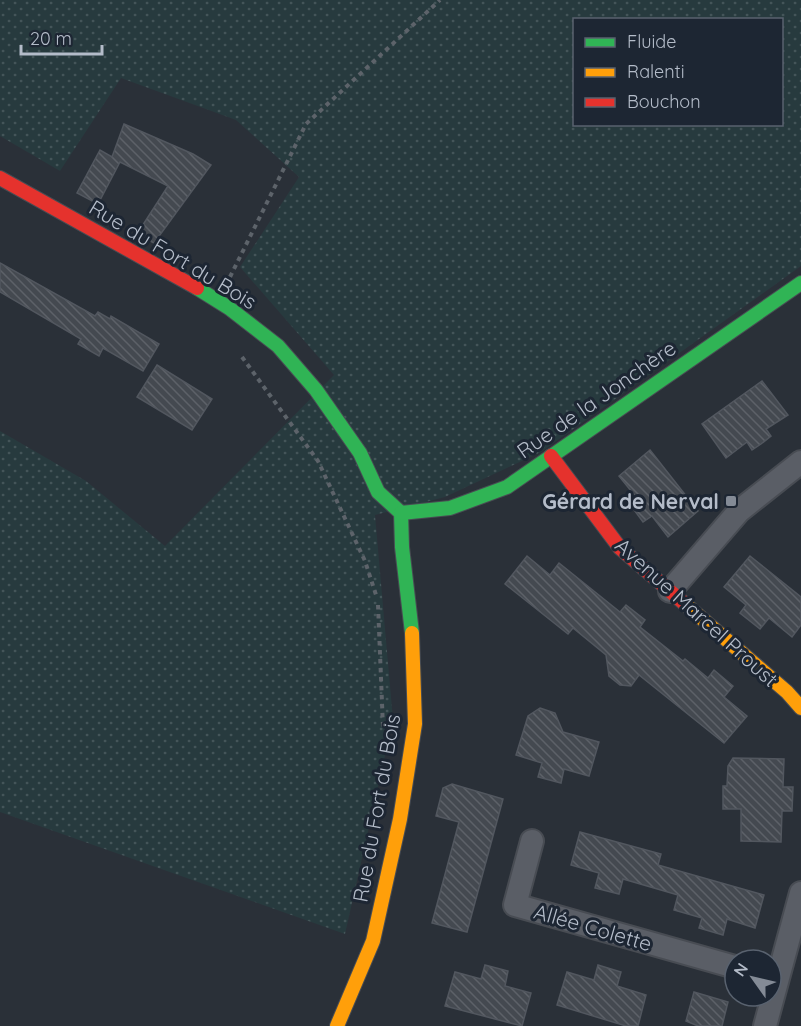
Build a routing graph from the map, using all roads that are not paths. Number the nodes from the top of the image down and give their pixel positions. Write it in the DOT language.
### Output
graph roads {
  1 [pos="0,177"];
  2 [pos="801,283"];
  3 [pos="551,456"];
  4 [pos="801,462"];
  5 [pos="400,513"];
  6 [pos="670,591"];
  7 [pos="801,708"];
  8 [pos="532,841"];
  9 [pos="801,893"];
  10 [pos="783,950"];
  11 [pos="723,964"];
  12 [pos="768,1008"];
  13 [pos="337,1026"];
  14 [pos="765,1026"];
  1 -- 5 [label="street, Rue du Fort du Bois"];
  2 -- 3 [label="street, Rue de la Jonchère"];
  3 -- 5 [label="street, Rue de la Jonchère"];
  3 -- 6 [label="street, Avenue Marcel Proust"];
  4 -- 6 [label="street"];
  5 -- 13 [label="street, Rue du Fort du Bois"];
  6 -- 7 [label="street, Avenue Marcel Proust"];
  8 -- 11 [label="street, Allée Colette"];
  9 -- 10 [label="street"];
  12 -- 14 [label="street"];
}
